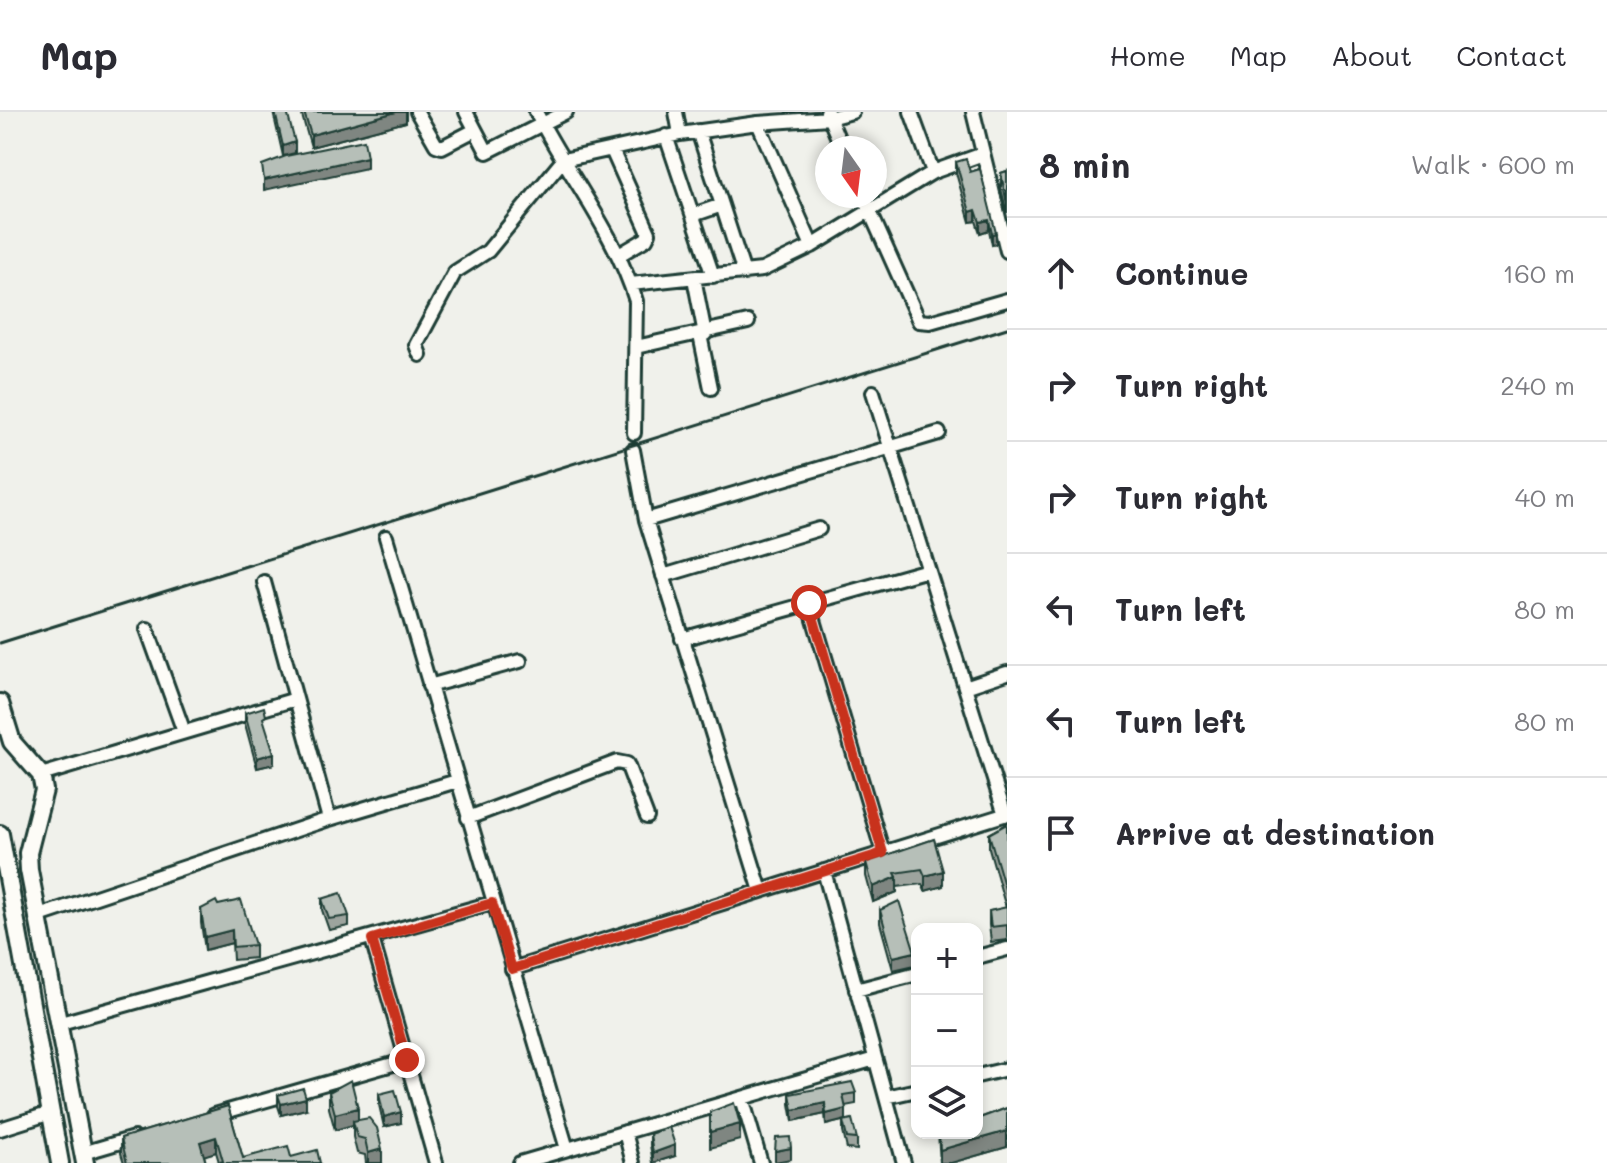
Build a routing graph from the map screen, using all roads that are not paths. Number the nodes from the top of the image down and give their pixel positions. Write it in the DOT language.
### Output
graph roads {
  1 [pos="417,112"];
  2 [pos="466,112"];
  3 [pos="536,112"];
  4 [pos="566,112"];
  5 [pos="676,112"];
  6 [pos="852,112"];
  7 [pos="911,112"];
  8 [pos="973,112"];
  9 [pos="828,115"];
  10 [pos="758,123"];
  11 [pos="543,125"];
  12 [pos="475,130"];
  13 [pos="698,131"];
  14 [pos="680,134"];
  15 [pos="666,136"];
  16 [pos="837,136"];
  17 [pos="612,150"];
  18 [pos="983,154"];
  19 [pos="563,160"];
  20 [pos="933,172"];
  21 [pos="722,205"];
  22 [pos="868,208"];
  23 [pos="870,212"];
  24 [pos="693,215"];
  25 [pos="812,246"];
  26 [pos="1007,251"];
  27 [pos="619,255"];
  28 [pos="744,273"];
  29 [pos="713,276"];
  30 [pos="694,278"];
  31 [pos="631,284"];
  32 [pos="1007,300"];
  33 [pos="748,322"];
  34 [pos="702,334"];
  35 [pos="636,347"];
  36 [pos="420,355"];
  37 [pos="711,388"];
  38 [pos="873,392"];
  39 [pos="634,433"];
  40 [pos="939,433"];
  41 [pos="890,448"];
  42 [pos="633,450"];
  43 [pos="646,520"];
  44 [pos="819,529"];
  45 [pos="386,537"];
  46 [pos="928,570"];
  47 [pos="663,576"];
  48 [pos="264,582"];
  49 [pos="809,603"];
  50 [pos="147,629"];
  51 [pos="682,639"];
  52 [pos="520,661"];
  53 [pos="1007,673"];
  54 [pos="429,686"];
  55 [pos="965,687"];
  56 [pos="296,699"];
  57 [pos="0,703"];
  58 [pos="184,732"];
  59 [pos="41,775"];
  60 [pos="457,781"];
  61 [pos="1006,815"];
  62 [pos="647,817"];
  63 [pos="468,818"];
  64 [pos="329,819"];
  65 [pos="0,834"];
  66 [pos="883,853"];
  67 [pos="824,871"];
  68 [pos="761,891"];
  69 [pos="492,903"];
  70 [pos="36,917"];
  71 [pos="372,939"];
  72 [pos="1007,949"];
  73 [pos="983,955"];
  74 [pos="512,969"];
  75 [pos="911,976"];
  76 [pos="856,990"];
  77 [pos="57,1024"];
  78 [pos="875,1059"];
  79 [pos="407,1060"];
  80 [pos="1007,1069"];
  81 [pos="983,1075"];
  82 [pos="911,1091"];
  83 [pos="886,1097"];
  84 [pos="742,1098"];
  85 [pos="51,1113"];
  86 [pos="201,1119"];
  87 [pos="0,1129"];
  88 [pos="625,1132"];
  89 [pos="142,1136"];
  90 [pos="567,1149"];
  91 [pos="84,1158"];
  92 [pos="60,1163"];
  93 [pos="436,1163"];
  94 [pos="520,1163"];
  95 [pos="633,1163"];
  96 [pos="761,1163"];
  97 [pos="904,1163"];
  1 -- 12 [label="street"];
  2 -- 12 [label="street"];
  3 -- 11 [label="street"];
  4 -- 11 [label="street"];
  5 -- 14 [label="street"];
  6 -- 9 [label="street"];
  7 -- 20 [label="street"];
  8 -- 18 [label="street"];
  9 -- 10 [label="street"];
  9 -- 16 [label="street"];
  10 -- 13 [label="street"];
  10 -- 25 [label="street"];
  11 -- 12 [label="street"];
  11 -- 19 [label="street"];
  13 -- 14 [label="street"];
  13 -- 21 [label="street"];
  14 -- 15 [label="street"];
  15 -- 17 [label="street"];
  15 -- 24 [label="street"];
  17 -- 19 [label="street"];
  17 -- 27 [label="street"];
  18 -- 20 [label="street"];
  18 -- 26 [label="street"];
  19 -- 27 [label="street"];
  19 -- 36 [label="street"];
  20 -- 23 [label="street"];
  21 -- 24 [label="street"];
  21 -- 28 [label="street"];
  22 -- 23 [label="street"];
  23 -- 25 [label="street"];
  23 -- 32 [label="street"];
  24 -- 29 [label="street"];
  25 -- 28 [label="street"];
  27 -- 31 [label="street"];
  28 -- 29 [label="street"];
  29 -- 30 [label="street"];
  30 -- 31 [label="street"];
  30 -- 34 [label="street"];
  31 -- 35 [label="street"];
  33 -- 34 [label="street"];
  34 -- 35 [label="street"];
  34 -- 37 [label="street"];
  35 -- 39 [label="street"];
  38 -- 41 [label="street"];
  40 -- 41 [label="street"];
  41 -- 43 [label="street"];
  41 -- 46 [label="street"];
  42 -- 43 [label="street"];
  43 -- 47 [label="street"];
  44 -- 47 [label="street"];
  45 -- 54 [label="street"];
  46 -- 49 [label="street"];
  46 -- 55 [label="street"];
  47 -- 51 [label="street"];
  48 -- 56 [label="street"];
  49 -- 51 [label="street"];
  49 -- 66 [label="street"];
  50 -- 58 [label="street"];
  51 -- 68 [label="street"];
  52 -- 54 [label="street"];
  53 -- 55 [label="street"];
  54 -- 60 [label="street"];
  55 -- 61 [label="street"];
  56 -- 58 [label="street"];
  56 -- 64 [label="street"];
  57 -- 59 [label="main road"];
  58 -- 59 [label="street"];
  59 -- 70 [label="main road"];
  60 -- 63 [label="street"];
  60 -- 64 [label="street"];
  61 -- 66 [label="street"];
  62 -- 63 [label="street"];
  63 -- 69 [label="street"];
  64 -- 70 [label="street"];
  65 -- 85 [label="main road"];
  66 -- 67 [label="street"];
  67 -- 68 [label="street"];
  67 -- 76 [label="street"];
  68 -- 74 [label="street"];
  69 -- 71 [label="street"];
  69 -- 74 [label="street"];
  70 -- 77 [label="main road"];
  71 -- 77 [label="street"];
  71 -- 79 [label="street"];
  72 -- 73 [label="street"];
  74 -- 90 [label="street"];
  75 -- 76 [label="street"];
  76 -- 78 [label="street"];
  77 -- 91 [label="main road"];
  78 -- 83 [label="street"];
  78 -- 84 [label="street"];
  79 -- 86 [label="street"];
  79 -- 93 [label="street"];
  80 -- 81 [label="street"];
  82 -- 83 [label="street"];
  83 -- 97 [label="street"];
  84 -- 88 [label="street"];
  84 -- 96 [label="street"];
  85 -- 87 [label="street"];
  85 -- 92 [label="main road"];
  88 -- 90 [label="street"];
  88 -- 95 [label="street"];
  89 -- 91 [label="street"];
  90 -- 94 [label="street"];
}
